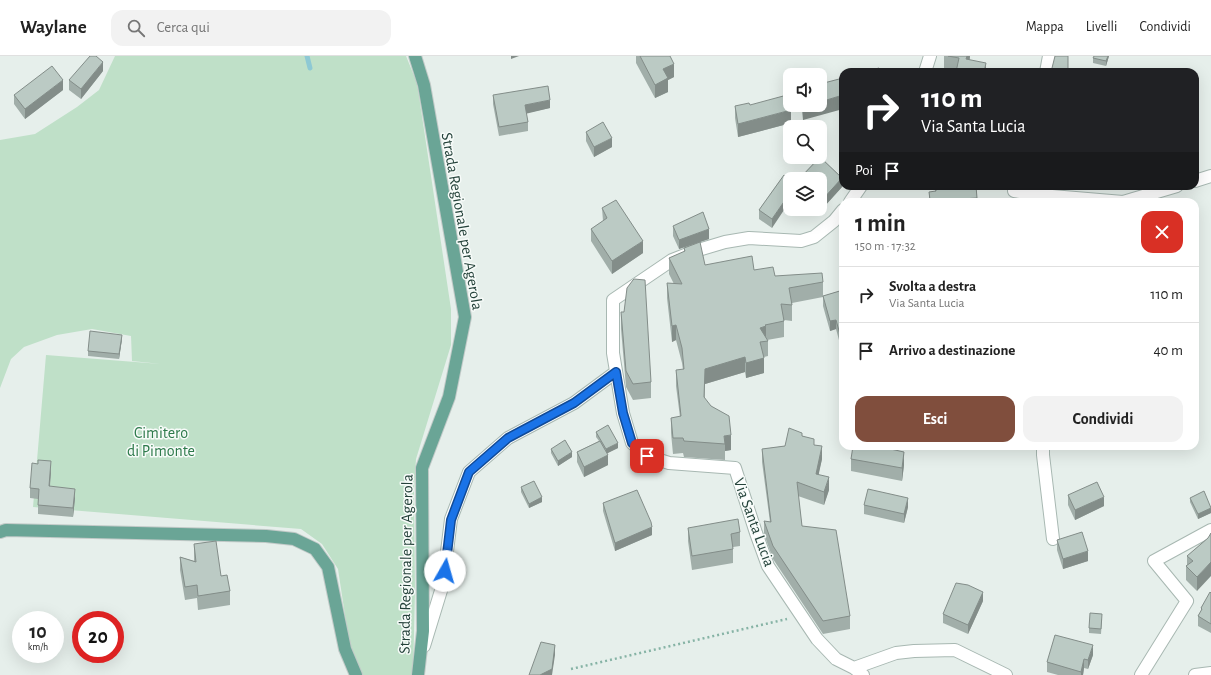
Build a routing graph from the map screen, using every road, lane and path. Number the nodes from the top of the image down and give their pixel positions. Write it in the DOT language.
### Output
graph roads {
  1 [pos="414,56"];
  2 [pos="930,56"];
  3 [pos="1049,56"];
  4 [pos="926,68"];
  5 [pos="1047,68"];
  6 [pos="1211,176"];
  7 [pos="1199,180"];
  8 [pos="1164,190"];
  9 [pos="1015,191"];
  10 [pos="1076,198"];
  11 [pos="1136,198"];
  12 [pos="839,215"];
  13 [pos="616,372"];
  14 [pos="1043,450"];
  15 [pos="1211,530"];
  16 [pos="0,532"];
  17 [pos="1053,539"];
  18 [pos="802,615"];
  19 [pos="571,669"];
  20 [pos="418,670"];
  21 [pos="858,671"];
  22 [pos="1211,673"];
  23 [pos="356,675"];
  24 [pos="1006,675"];
  25 [pos="1141,675"];
  26 [pos="1196,675"];
  1 -- 20 [label="main road, Strada Regionale per Agerola"];
  2 -- 4 [label="lane"];
  3 -- 5 [label="lane"];
  6 -- 7 [label="lane"];
  8 -- 11 [label="lane"];
  9 -- 10 [label="lane"];
  12 -- 13 [label="lane"];
  13 -- 18 [label="lane, Via Santa Lucia"];
  13 -- 20 [label="lane"];
  14 -- 17 [label="lane"];
  15 -- 25 [label="lane"];
  16 -- 23 [label="main road"];
  18 -- 19 [label="path"];
  18 -- 21 [label="lane, Via Santa Lucia"];
  21 -- 24 [label="lane"];
  22 -- 26 [label="lane"];
}
